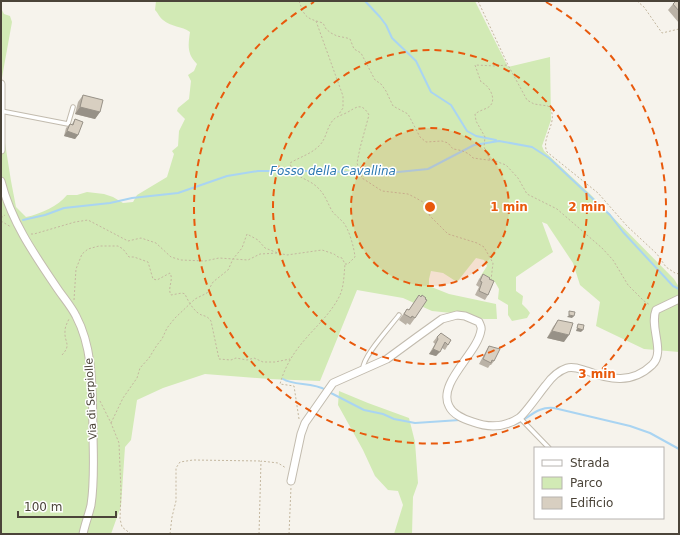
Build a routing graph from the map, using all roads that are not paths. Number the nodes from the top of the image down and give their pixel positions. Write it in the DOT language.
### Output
graph roads {
  1 [pos="1,84"];
  2 [pos="73,107"];
  3 [pos="1,111"];
  4 [pos="1,150"];
  5 [pos="1,181"];
  6 [pos="679,299"];
  7 [pos="399,315"];
  8 [pos="363,370"];
  9 [pos="520,418"];
  10 [pos="548,447"];
  11 [pos="291,481"];
  12 [pos="83,534"];
  1 -- 3 [label="street"];
  2 -- 3 [label="lane"];
  3 -- 4 [label="street"];
  5 -- 12 [label="street, Via di Serpiolle"];
  6 -- 9 [label="street"];
  7 -- 8 [label="lane"];
  8 -- 9 [label="street"];
  8 -- 11 [label="street"];
  9 -- 10 [label="lane"];
}
